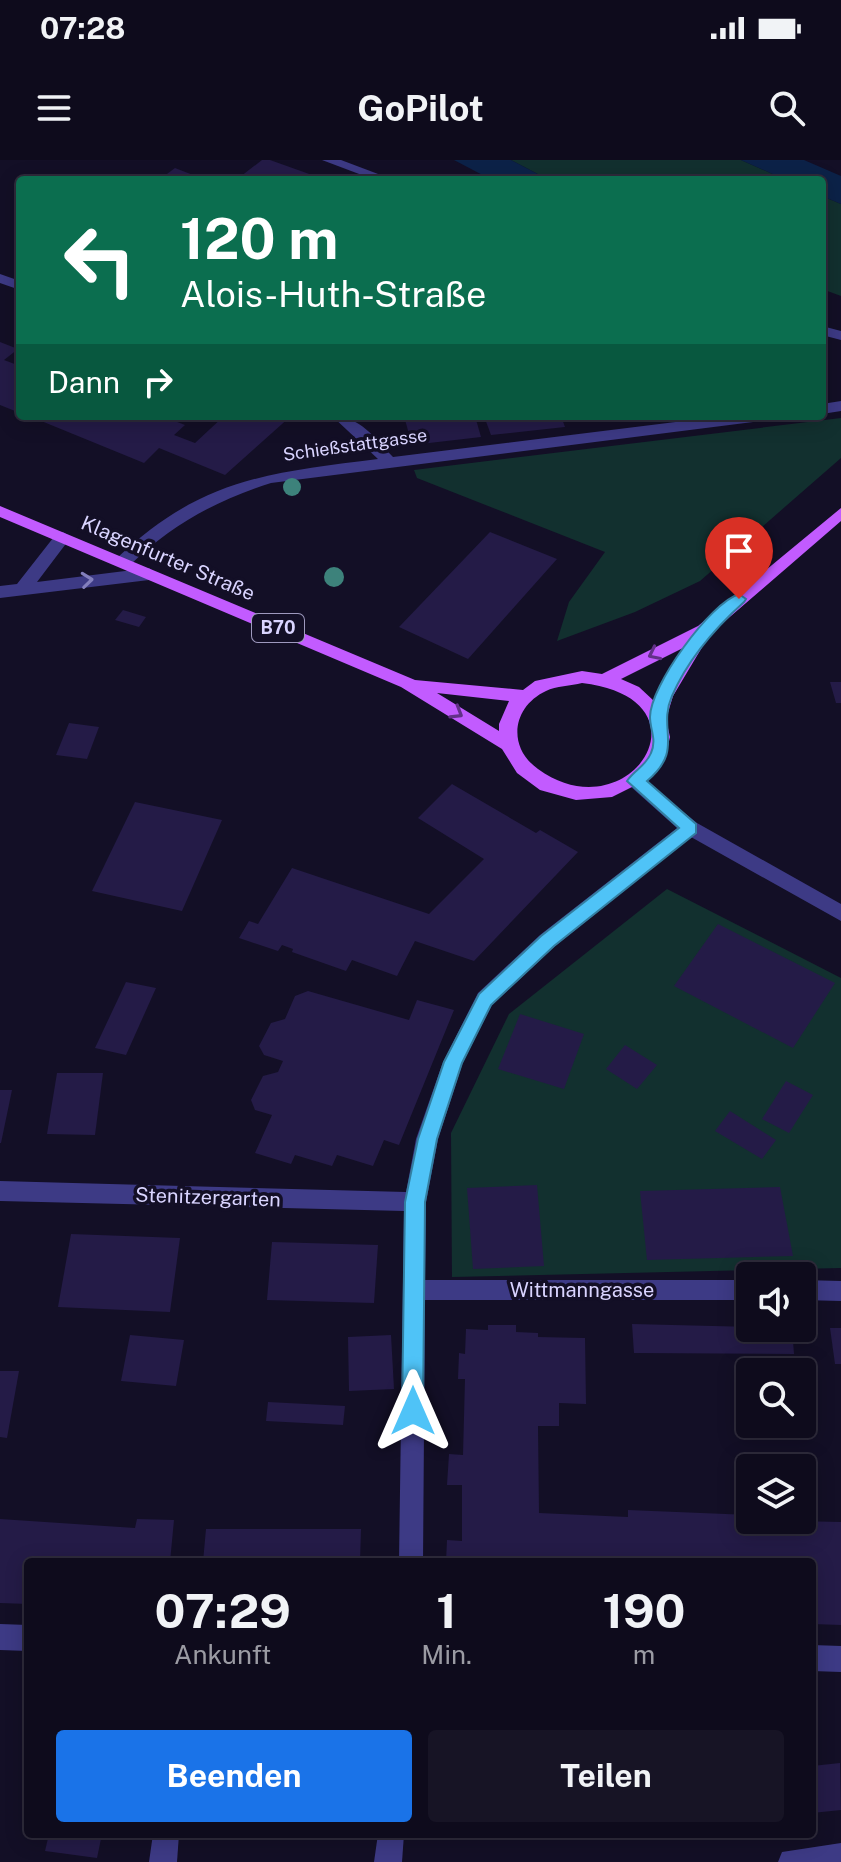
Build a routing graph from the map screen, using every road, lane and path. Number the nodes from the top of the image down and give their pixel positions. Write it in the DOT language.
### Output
graph roads {
  1 [pos="328,160"];
  2 [pos="376,176"];
  3 [pos="344,420"];
  4 [pos="728,420"];
  5 [pos="388,461"];
  6 [pos="0,511"];
  7 [pos="841,513"];
  8 [pos="63,537"];
  9 [pos="123,562"];
  10 [pos="149,574"];
  11 [pos="24,587"];
  12 [pos="0,592"];
  13 [pos="704,630"];
  14 [pos="605,680"];
  15 [pos="407,683"];
  16 [pos="522,696"];
  17 [pos="658,717"];
  18 [pos="506,744"];
  19 [pos="636,781"];
  20 [pos="690,828"];
  21 [pos="841,913"];
  22 [pos="0,1191"];
  23 [pos="415,1202"];
  24 [pos="414,1290"];
  25 [pos="736,1290"];
  26 [pos="816,1290"];
  27 [pos="841,1291"];
  28 [pos="411,1558"];
  29 [pos="0,1637"];
  30 [pos="24,1638"];
  31 [pos="816,1658"];
  32 [pos="841,1659"];
  33 [pos="166,1838"];
  34 [pos="391,1838"];
  35 [pos="841,1857"];
  36 [pos="163,1862"];
  37 [pos="388,1862"];
  38 [pos="792,1862"];
  1 -- 2 [label="street"];
  3 -- 5 [label="street"];
  4 -- 5 [label="street, Schießstattgasse"];
  5 -- 9 [label="street, Schießstattgasse"];
  6 -- 8 [label="main road, Klagenfurter Straße / B70"];
  7 -- 13 [label="main road"];
  8 -- 9 [label="main road, Klagenfurter Straße / B70"];
  8 -- 11 [label="street"];
  9 -- 10 [label="main road, Klagenfurter Straße / B70"];
  11 -- 10 [label="street, one-way"];
  10 -- 15 [label="main road, Klagenfurter Straße / B70"];
  11 -- 12 [label="street"];
  13 -- 14 [label="main road, one-way"];
  13 -- 17 [label="main road"];
  14 -- 16 [label="main road"];
  14 -- 17 [label="main road"];
  15 -- 16 [label="main road, Klagenfurter Straße / B70"];
  15 -- 18 [label="main road, Klagenfurter Straße / B70, one-way"];
  16 -- 18 [label="main road"];
  17 -- 19 [label="main road"];
  18 -- 19 [label="main road, B70"];
  19 -- 20 [label="street"];
  20 -- 21 [label="street"];
  20 -- 23 [label="street"];
  22 -- 23 [label="street, Stenitzergarten"];
  23 -- 24 [label="street"];
  24 -- 25 [label="street, Wittmanngasse"];
  24 -- 28 [label="street"];
  26 -- 27 [label="street"];
  29 -- 30 [label="street"];
  31 -- 32 [label="street"];
  33 -- 36 [label="street"];
  34 -- 37 [label="street"];
  35 -- 38 [label="street"];
}
